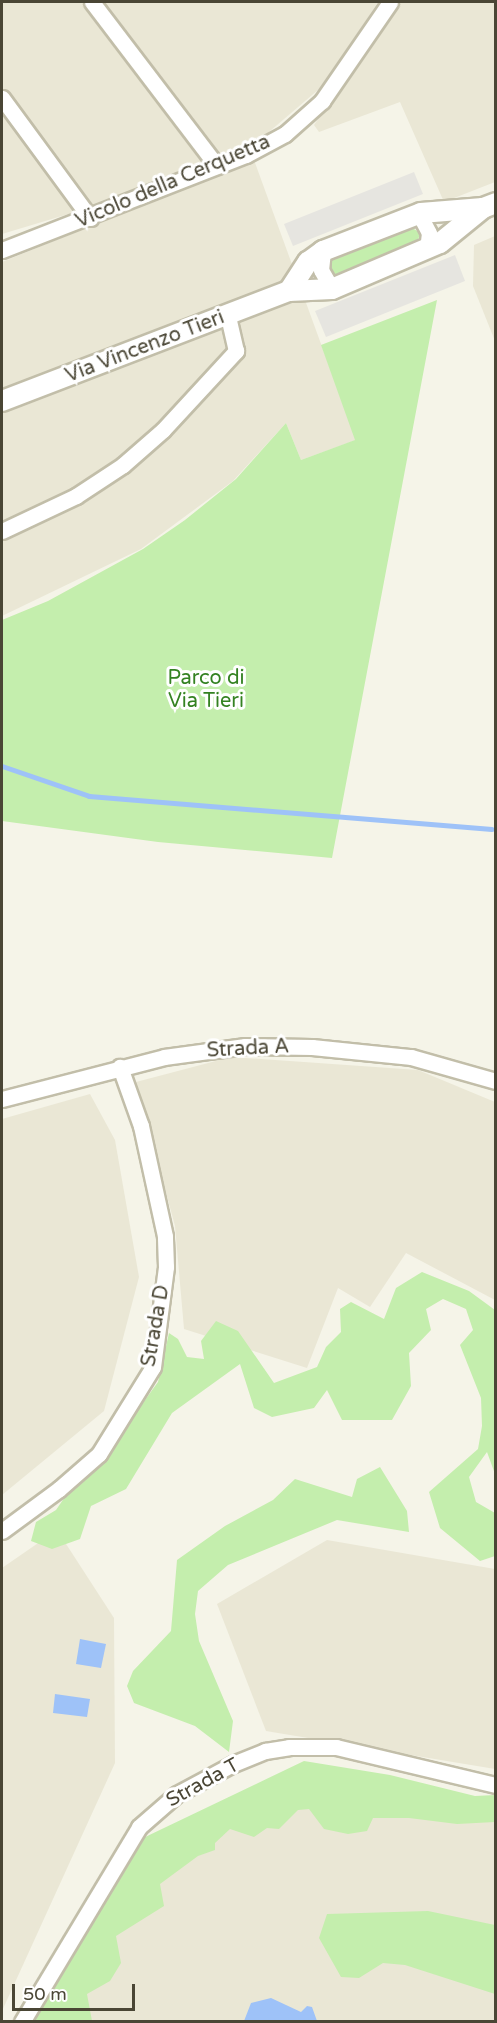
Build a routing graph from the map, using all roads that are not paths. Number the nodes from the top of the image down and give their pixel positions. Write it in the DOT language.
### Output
graph roads {
  1 [pos="92,2"];
  2 [pos="390,2"];
  3 [pos="2,98"];
  4 [pos="217,166"];
  5 [pos="489,206"];
  6 [pos="419,214"];
  7 [pos="90,218"];
  8 [pos="427,249"];
  9 [pos="2,250"];
  10 [pos="323,251"];
  11 [pos="332,289"];
  12 [pos="289,291"];
  13 [pos="228,316"];
  14 [pos="2,401"];
  15 [pos="2,531"];
  16 [pos="120,1067"];
  17 [pos="495,1082"];
  18 [pos="2,1099"];
  19 [pos="2,1531"];
  20 [pos="495,1785"];
  21 [pos="22,2022"];
  1 -- 4 [label="street"];
  2 -- 4 [label="street, Vicolo della Cerquetta"];
  3 -- 7 [label="street"];
  4 -- 7 [label="street, Vicolo della Cerquetta"];
  5 -- 6 [label="street, Via Vincenzo Tieri"];
  5 -- 8 [label="street, Via Vincenzo Tieri"];
  6 -- 8 [label="street"];
  6 -- 10 [label="street, Via Vincenzo Tieri"];
  7 -- 9 [label="street, Vicolo della Cerquetta"];
  8 -- 11 [label="street, Via Vincenzo Tieri"];
  10 -- 11 [label="street"];
  10 -- 12 [label="street, Via Vincenzo Tieri"];
  11 -- 12 [label="street, Via Vincenzo Tieri"];
  12 -- 13 [label="street, Via Vincenzo Tieri"];
  13 -- 14 [label="street, Via Vincenzo Tieri"];
  13 -- 15 [label="street"];
  16 -- 17 [label="street, Strada A"];
  16 -- 18 [label="street, Strada A"];
  16 -- 19 [label="street, Strada D"];
  20 -- 21 [label="street, Strada T"];
}
